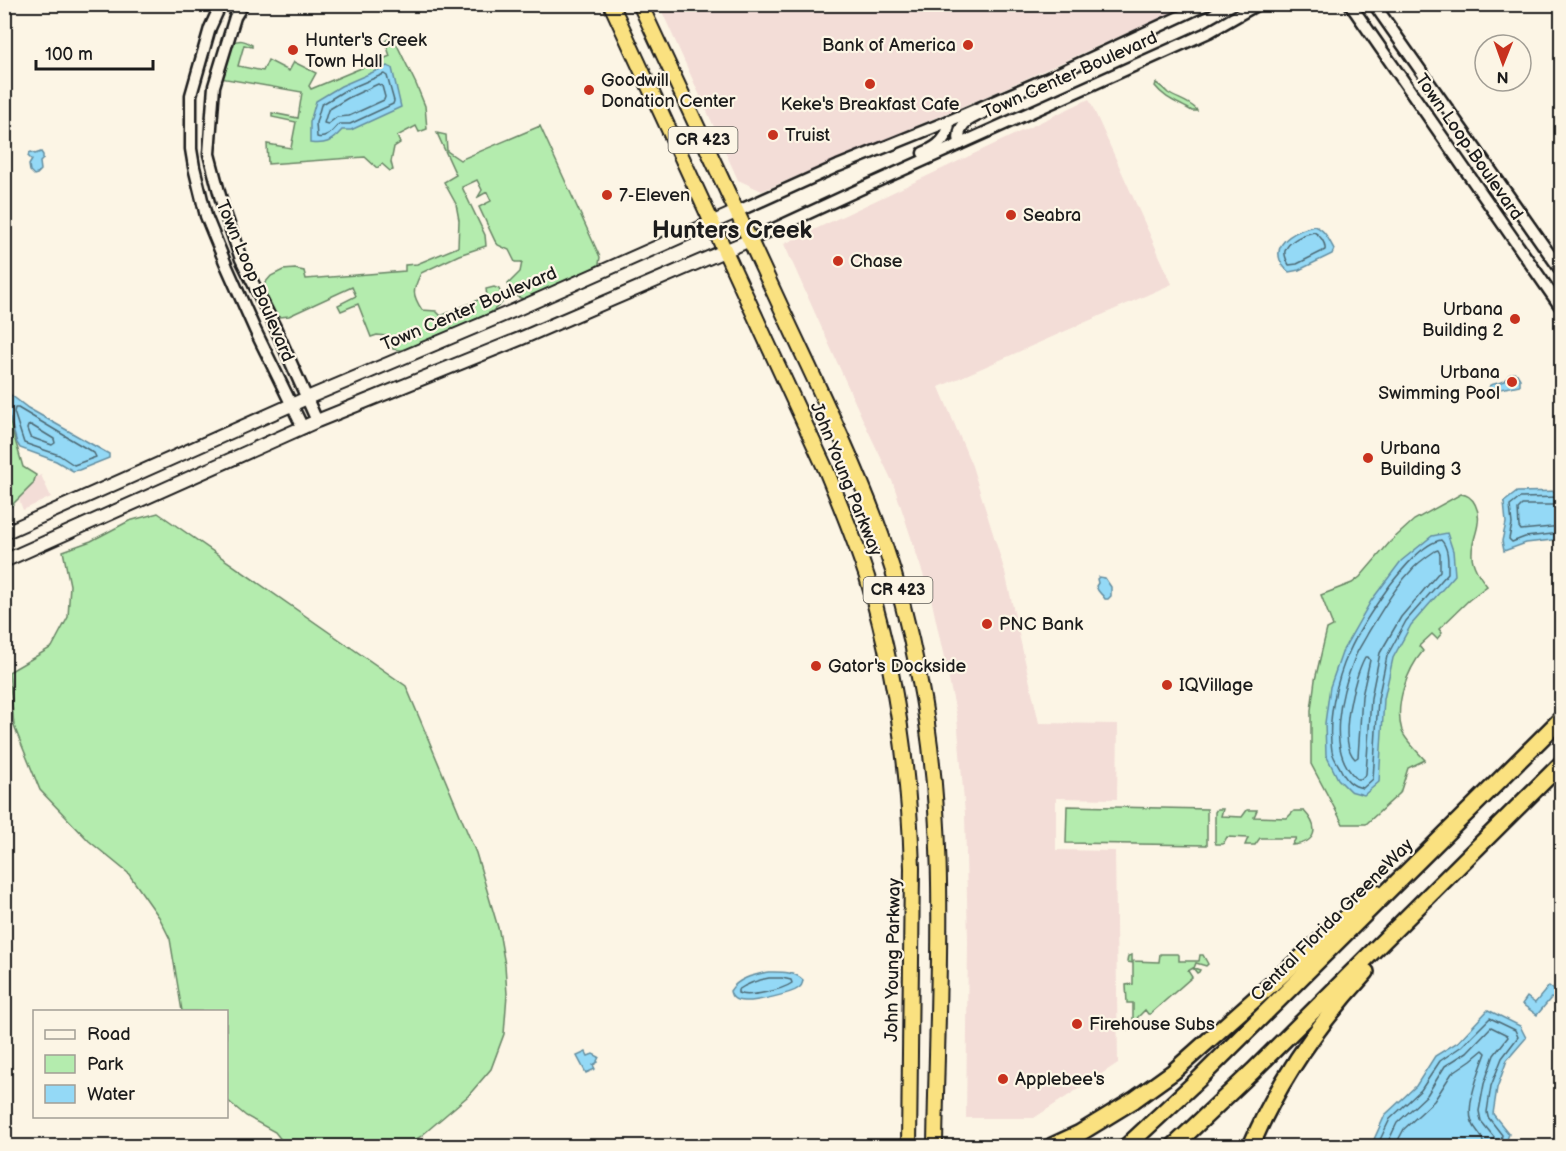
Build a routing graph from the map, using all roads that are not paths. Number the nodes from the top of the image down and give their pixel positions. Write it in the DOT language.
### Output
graph roads {
  1 [pos="221,4"];
  2 [pos="243,4"];
  3 [pos="610,4"];
  4 [pos="640,4"];
  5 [pos="1207,4"];
  6 [pos="1258,4"];
  7 [pos="1350,4"];
  8 [pos="1374,4"];
  9 [pos="1046,79"];
  10 [pos="949,121"];
  11 [pos="960,144"];
  12 [pos="869,185"];
  13 [pos="736,212"];
  14 [pos="712,223"];
  15 [pos="750,240"];
  16 [pos="725,252"];
  17 [pos="1562,272"];
  18 [pos="1562,309"];
  19 [pos="307,398"];
  20 [pos="291,405"];
  21 [pos="317,422"];
  22 [pos="303,428"];
  23 [pos="4,533"];
  24 [pos="4,561"];
  25 [pos="1562,718"];
  26 [pos="1562,763"];
  27 [pos="1472,808"];
  28 [pos="1496,830"];
  29 [pos="909,1146"];
  30 [pos="935,1146"];
  31 [pos="1052,1146"];
  32 [pos="1127,1146"];
  33 [pos="1174,1146"];
  34 [pos="1251,1146"];
  1 -- 20 [label="street, Town Loop Boulevard"];
  2 -- 19 [label="street, Town Loop Boulevard"];
  3 -- 14 [label="highway, John Young Parkway / CR 423"];
  4 -- 13 [label="highway, John Young Parkway / CR 423"];
  5 -- 9 [label="street, Town Center Boulevard"];
  6 -- 11 [label="street, Town Center Boulevard"];
  7 -- 18 [label="street, Town Loop Boulevard"];
  8 -- 17 [label="street, Town Loop Boulevard"];
  9 -- 10 [label="street, Town Center Boulevard"];
  9 -- 11 [label="street, Town Center Boulevard"];
  10 -- 12 [label="street, Town Center Boulevard"];
  10 -- 13 [label="street, Town Center Boulevard"];
  11 -- 12 [label="street, Town Center Boulevard"];
  12 -- 15 [label="street, Town Center Boulevard"];
  13 -- 14 [label="main road, Town Center Boulevard"];
  13 -- 15 [label="highway, John Young Parkway / CR 423"];
  14 -- 16 [label="highway, John Young Parkway / CR 423"];
  14 -- 19 [label="main road, Town Center Boulevard"];
  15 -- 16 [label="main road, Town Center Boulevard"];
  15 -- 30 [label="highway, John Young Parkway / CR 423"];
  16 -- 21 [label="main road, Town Center Boulevard"];
  16 -- 29 [label="highway, John Young Parkway / CR 423"];
  19 -- 20 [label="main road, Town Center Boulevard"];
  19 -- 21 [label="street, Town Loop Boulevard"];
  20 -- 22 [label="street, Town Loop Boulevard"];
  20 -- 23 [label="main road, Town Center Boulevard"];
  21 -- 22 [label="main road, Town Center Boulevard"];
  22 -- 24 [label="main road, Town Center Boulevard"];
  25 -- 27 [label="highway, Central Florida GreeneWay"];
  26 -- 28 [label="highway"];
  27 -- 31 [label="highway"];
  27 -- 32 [label="highway, Central Florida GreeneWay"];
  28 -- 33 [label="highway"];
  28 -- 34 [label="highway"];
}
